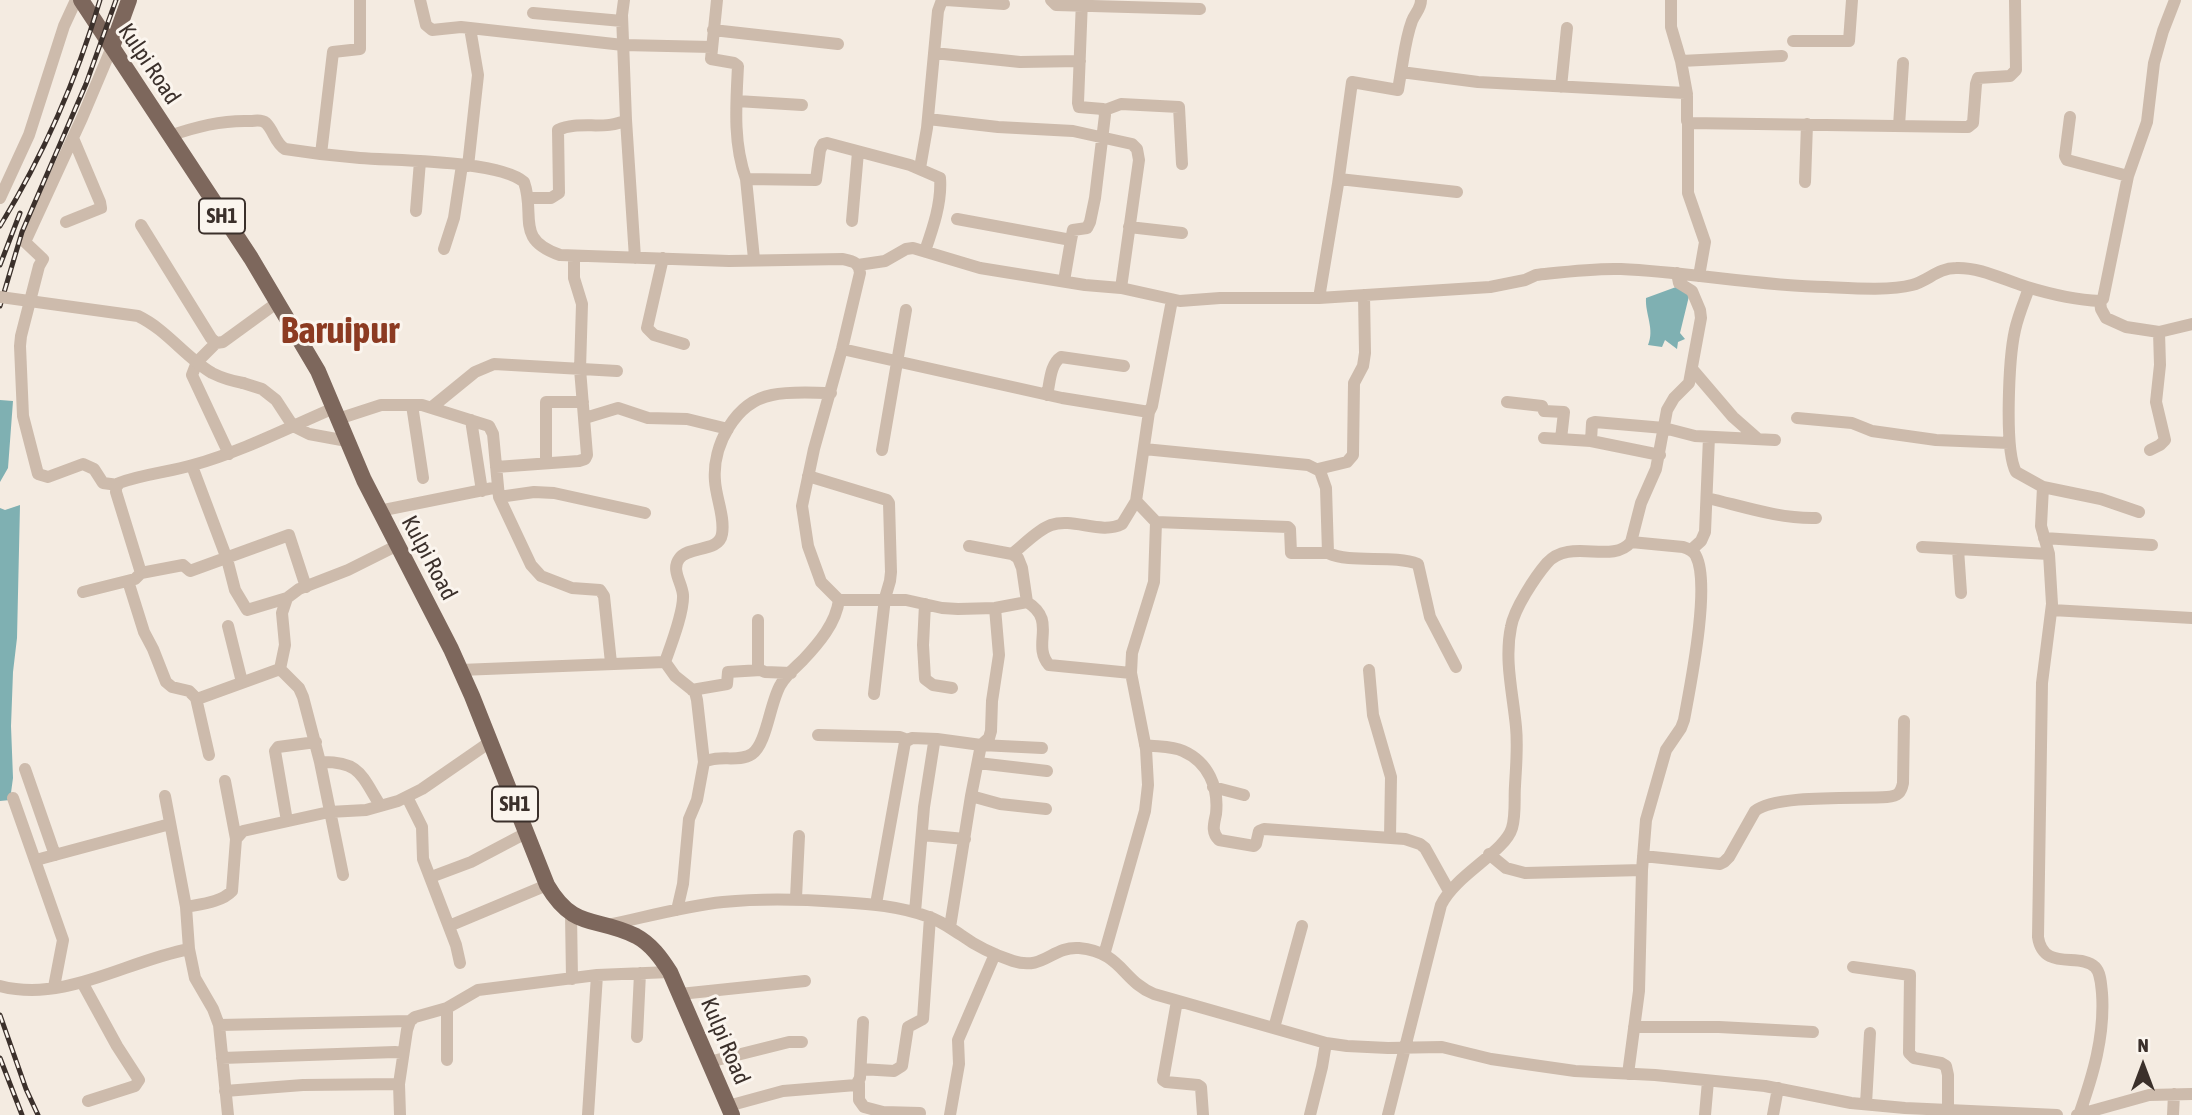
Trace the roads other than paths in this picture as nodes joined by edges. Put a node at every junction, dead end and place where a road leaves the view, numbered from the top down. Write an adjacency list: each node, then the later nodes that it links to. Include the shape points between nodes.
1 (78, 0): 25 (main road, Kulpi Road / SH1); 58 (street, via 64,26 29,135)
2 (129, 0): 25 (main road)
3 (360, 0): 48 (street, via 360,50 333,52)
4 (420, 0): 19 (street, via 428,28)
5 (624, 0): 18 (street)
6 (717, 0): 21 (street)
7 (944, 0): 15 (street); 27 (street, via 938,11)
8 (1051, 0): 14 (street, via 1056,5)
9 (1421, 0): 32 (street)
10 (1671, 0): 30 (street, via 1671,27)
11 (1852, 0): 22 (street, via 1849,41)
12 (2015, 0): 43 (street, via 2016,71 2010,76 1978,78 1971,125)
13 (2175, 0): 53 (street, via 2158,47 2147,122)
14 (1082, 3): 16 (street); 29 (street)
15 (1004, 4)
16 (1200, 9)
17 (534, 13): 18 (street)
18 (622, 21): 24 (street)
19 (470, 28): 24 (street); 51 (street, via 478,75)
20 (1567, 28): 33 (street)
21 (713, 30): 23 (street); 26 (street)
22 (1793, 41)
23 (838, 44)
24 (623, 45): 26 (street); 40 (street)
25 (112, 47): 44 (main road, Kulpi Road / SH1); 46 (street)
26 (712, 47): 35 (street, via 711,59 738,66)
27 (934, 53): 29 (street, via 1020,62); 39 (street)
28 (1782, 56): 30 (street)
29 (1080, 61): 37 (street, via 1079,107)
30 (1681, 61): 34 (street)
31 (1903, 63): 43 (street)
32 (1401, 72): 33 (street); 55 (street, via 1398,90 1352,82)
33 (1562, 87): 34 (street)
34 (1686, 94): 41 (street)
35 (737, 101): 36 (street); 54 (street, via 738,152)
36 (802, 105)
37 (1105, 110): 45 (street); 50 (street, via 1121,104 1179,107)
38 (2070, 117): 53 (street, via 2067,160)
39 (928, 119): 45 (street); 52 (street)
40 (626, 120): 59 (street, via 558,130 559,192 551,198); 71 (street)
41 (1688, 122): 42 (street); 76 (street, via 1688,193 1705,242)
42 (1807, 124): 43 (street); 56 (street)
43 (1899, 126)
44 (169, 136): 48 (street, via 209,123 261,121 285,149); 85 (main road, Kulpi Road / SH1)
45 (1103, 136): 65 (street, via 1137,149); 67 (street, via 1090,222 1087,228 1073,230)
46 (73, 138): 63 (street, via 101,208); 130 (street, via 25,242 43,259 21,336 23,416 38,474 48,477 82,464 94,469 103,483)
47 (858, 152): 52 (street); 54 (street, via 822,144 816,180 812,181); 62 (street)
48 (321, 154): 49 (street)
49 (420, 161): 51 (street); 60 (street)
50 (1182, 164)
51 (465, 166): 59 (street, via 518,177); 68 (street)
52 (920, 168): 69 (street, via 940,178 941,184)
53 (2128, 176): 84 (street)
54 (746, 179): 73 (street)
55 (1339, 179): 57 (street); 82 (street)
56 (1805, 182)
57 (1457, 192)
58 (0, 198)
59 (528, 198): 70 (street, via 529,227 537,243 547,251)
60 (416, 211)
61 (957, 219): 67 (street)
62 (852, 221)
63 (66, 222)
64 (141, 225): 89 (street)
65 (1129, 227): 66 (street); 78 (street)
66 (1182, 233)
67 (1071, 240): 77 (street)
68 (444, 249)
69 (925, 251): 74 (street, via 906,249 886,261); 77 (street, via 980,268)
70 (575, 257): 71 (street); 94 (street, via 574,278 582,304)
71 (635, 258): 72 (street)
72 (663, 258): 73 (street); 90 (street, via 647,328 654,335)
73 (754, 259): 74 (street, via 843,259)
74 (858, 265): 91 (street)
75 (1677, 273): 76 (street); 80 (street, via 1583,270 1536,275 1496,286); 95 (street, via 1679,283 1692,291 1701,314)
76 (1699, 276): 79 (street, via 1825,288 1898,287 1955,268)
77 (1064, 281): 78 (street)
78 (1121, 288): 83 (street)
79 (2029, 288): 84 (street); 118 (street, via 2011,350)
80 (1364, 295): 82 (street); 127 (street, via 1364,361 1354,383 1353,455 1347,463)
81 (0, 297): 108 (street, bridge, via 138,316 210,372 262,389 276,400)
82 (1320, 298): 83 (street)
83 (1172, 300): 103 (street)
84 (2100, 301): 88 (street, via 2103,314 2113,322)
85 (278, 302): 89 (street); 104 (main road, Kulpi Road / SH1)
86 (906, 310): 92 (street)
87 (2192, 324): 88 (street)
88 (2159, 332): 121 (street, via 2156,401 2165,440)
89 (216, 343): 122 (street, via 197,362 192,375)
90 (684, 344)
91 (842, 349): 92 (street); 97 (street)
92 (897, 361): 98 (street); 120 (street)
93 (1124, 366): 98 (street, via 1061,357 1053,366)
94 (580, 369): 96 (street); 99 (street); 102 (street, via 494,364 475,372)
95 (1692, 369): 109 (street, via 1689,383 1668,408); 114 (street)
96 (617, 372)
97 (831, 393): 110 (street, via 769,395 749,405); 128 (street)
98 (1047, 395): 103 (street)
99 (583, 401): 105 (street); 124 (street, via 546,402)
100 (1507, 402): 113 (street, via 1564,412)
101 (412, 405): 102 (street); 104 (street); 129 (street)
102 (432, 407): 107 (street)
103 (1149, 412): 119 (street)
104 (336, 413): 108 (street); 116 (main road, Kulpi Road / SH1)
105 (585, 418): 110 (street, via 618,408 648,418 687,419); 124 (street, via 585,459)
106 (1797, 418): 118 (street, via 1852,423 1936,440)
107 (471, 420): 126 (street, via 489,426); 132 (street)
108 (293, 426): 116 (street); 122 (street)
109 (1664, 428): 111 (street); 117 (street, via 1593,422); 123 (street)
110 (728, 429): 168 (street, via 715,456 722,538 677,562 682,601)
111 (1709, 436): 114 (street); 134 (street)
112 (1544, 438): 113 (street)
113 (1561, 439): 117 (street)
114 (1758, 439): 115 (street)
115 (1775, 440)
116 (347, 441): 136 (main road, Kulpi Road / SH1)
117 (1591, 441): 123 (street)
118 (2009, 443): 131 (street, via 2016,472)
119 (1144, 449): 127 (street); 135 (street)
120 (882, 450)
121 (2150, 450)
122 (229, 454): 125 (street)
123 (1660, 456): 142 (street)
124 (546, 463): 126 (street)
125 (192, 466): 130 (street); 152 (street)
126 (496, 467): 133 (street)
127 (1318, 469): 149 (street, via 1326,488)
128 (808, 476): 159 (street, via 889,503 891,572); 160 (street, via 802,506 808,546 821,582)
129 (423, 478)
130 (117, 485): 153 (street)
131 (2043, 487): 137 (street); 141 (street)
132 (482, 491): 133 (street); 136 (street)
133 (499, 492): 138 (street, via 554,493); 169 (street, via 530,565 541,576 572,589 600,590 604,596)
134 (1707, 498): 139 (street); 148 (street, via 1705,532)
135 (1136, 501): 140 (street); 150 (street, via 1122,524 1060,523)
136 (379, 511): 144 (main road, Kulpi Road / SH1)
137 (2139, 512)
138 (645, 513)
139 (1815, 518)
140 (1156, 522): 149 (street, via 1288,527 1291,553); 176 (street, via 1154,582)
141 (2044, 538): 143 (street); 151 (street)
142 (1631, 542): 148 (street); 215 (street, via 1618,551 1557,554 1513,618 1509,643 1517,742 1513,825)
143 (2152, 545)
144 (396, 546): 155 (street); 172 (main road, Kulpi Road / SH1)
145 (969, 546): 150 (street)
146 (1922, 547): 147 (street)
147 (1958, 549): 151 (street); 157 (street)
148 (1691, 550): 217 (street, via 1701,582 1695,660 1684,720 1666,750 1648,809)
149 (1328, 553): 170 (street, via 1418,564 1430,617)
150 (1012, 554): 161 (street, via 1020,561)
151 (2049, 554): 164 (street)
152 (227, 559): 153 (street, via 190,571 183,565); 155 (street, via 289,535); 158 (street, via 235,590 247,610)
153 (141, 573): 154 (street)
154 (128, 581): 156 (street); 181 (street, via 166,682)
155 (306, 587): 158 (street)
156 (83, 592)
157 (1961, 593)
158 (288, 598): 171 (street, via 282,613 285,645)
159 (884, 598): 160 (street); 162 (street); 180 (street)
160 (839, 600): 175 (street, via 824,635)
161 (1027, 602): 163 (street); 176 (street, via 1041,616 1043,656 1049,666)
162 (925, 604): 163 (street); 178 (street, via 925,679)
163 (995, 608): 188 (street, via 998,669 991,732)
164 (2052, 610): 165 (street); 292 (street, via 2042,683 2038,937 2047,954 2092,965 2100,977 2101,1033)
165 (2192, 618)
166 (758, 620): 173 (street)
167 (228, 626): 177 (street)
168 (665, 662): 169 (street); 179 (street)
169 (611, 663): 172 (street)
170 (1456, 667)
171 (280, 669): 177 (street); 186 (street, via 299,688)
172 (460, 670): 187 (main road, Kulpi Road / SH1)
173 (761, 670): 175 (street); 179 (street, via 728,672 727,684)
174 (1369, 670): 212 (street, via 1373,715 1391,777)
175 (791, 673): 193 (street, via 772,702 754,753)
176 (1130, 673): 189 (street)
177 (242, 682): 181 (street)
178 (952, 688)
179 (692, 690): 193 (street, via 698,700)
180 (874, 694)
181 (196, 698): 191 (street)
182 (1904, 721): 217 (street, via 1903,783 1897,795 1760,807 1720,864)
183 (818, 735): 185 (street)
184 (937, 739): 185 (street); 188 (street); 210 (street)
185 (908, 740): 225 (street)
186 (316, 742): 192 (street); 207 (street, via 275,751)
187 (490, 742): 202 (street); 209 (main road, Kulpi Road / SH1)
188 (982, 745): 190 (street); 194 (street)
189 (1145, 745): 198 (street, via 1181,750 1204,764); 237 (street, via 1149,773 1144,811)
190 (1042, 748)
191 (209, 755)
192 (320, 762): 204 (street, via 354,767); 206 (street)
193 (704, 762): 227 (street, via 689,819)
194 (978, 763): 196 (street); 201 (street)
195 (25, 769): 216 (street)
196 (1047, 771)
197 (225, 781): 213 (street)
198 (1213, 787): 199 (street); 212 (street, via 1217,802 1214,833 1219,840 1252,846 1264,829)
199 (1244, 795)
200 (165, 796): 208 (street)
201 (971, 796): 205 (street); 214 (street)
202 (407, 797): 204 (street); 221 (street, via 422,827 423,859)
203 (13, 798): 218 (street)
204 (380, 805): 206 (street)
205 (1045, 809)
206 (329, 811): 207 (street); 220 (street)
207 (287, 821): 213 (street, via 248,829)
208 (170, 824): 216 (street); 226 (street)
209 (526, 832): 221 (street, via 471,862); 222 (main road, Kulpi Road / SH1)
210 (922, 835): 214 (street); 228 (street)
211 (799, 836): 224 (street)
212 (1390, 837): 223 (street, via 1425,848)
213 (236, 839): 226 (street, via 232,891 221,899)
214 (965, 839): 234 (street)
215 (1489, 854): 219 (street, via 1506,868 1525,873); 223 (street)
216 (55, 855): 218 (street)
217 (1643, 856): 219 (street)
218 (36, 860): 247 (street, via 63,940)
219 (1642, 870): 255 (street)
220 (343, 875)
221 (430, 877): 231 (street)
222 (547, 885): 229 (main road, Kulpi Road / SH1); 231 (street)
223 (1449, 891): 261 (street, via 1441,905)
224 (796, 898): 225 (street); 227 (street)
225 (876, 904): 228 (street)
226 (186, 908): 235 (street)
227 (677, 910): 232 (street)
228 (915, 912): 230 (street)
229 (571, 914): 232 (main road, Kulpi Road); 243 (street)
230 (930, 917): 234 (street); 266 (street, via 923,1019 908,1027 902,1066)
231 (449, 926): 238 (street)
232 (605, 926): 240 (main road, Kulpi Road, via 644,941)
233 (1302, 926): 254 (street)
234 (950, 927): 236 (street)
235 (189, 949): 245 (street); 253 (street, via 195,978)
236 (995, 954): 237 (street, via 1029,964 1069,948); 285 (street, via 958,1040 959,1064)
237 (1104, 955): 249 (street, via 1146,991)
238 (460, 963)
239 (1853, 967): 278 (street, via 1910,975 1909,1053 1946,1066)
240 (670, 972): 241 (street); 248 (main road, Kulpi Road)
241 (640, 973): 242 (street); 258 (street)
242 (597, 975): 243 (street); 284 (street)
243 (572, 979): 250 (street, via 478,990)
244 (805, 981): 248 (street)
245 (83, 984): 247 (street); 275 (street, via 139,1080 135,1086)
246 (0, 986): 247 (street, via 18,991)
247 (54, 987)
248 (680, 994): 265 (main road, Kulpi Road)
249 (1177, 1001): 254 (street); 286 (street, via 1163,1080 1201,1087)
250 (447, 1008): 251 (street); 264 (street)
251 (410, 1021): 253 (street); 262 (street)
252 (863, 1021): 266 (street)
253 (219, 1026): 263 (street)
254 (1274, 1027): 260 (street)
255 (1634, 1027): 256 (street); 267 (street)
256 (1813, 1032)
257 (1870, 1034): 276 (street)
258 (637, 1037)
259 (802, 1042): 265 (street)
260 (1326, 1043): 261 (street); 287 (street)
261 (1404, 1048): 267 (street, via 1442,1047 1522,1064); 288 (street)
262 (403, 1053): 263 (street); 270 (street)
263 (222, 1058): 272 (street)
264 (447, 1060)
265 (709, 1062): 277 (main road, Kulpi Road)
266 (861, 1069): 269 (street)
267 (1628, 1074): 268 (street)
268 (1708, 1081): 271 (street); 289 (street)
269 (859, 1083): 277 (street, via 774,1093); 280 (street, via 864,1107)
270 (400, 1084): 272 (street); 283 (street)
271 (1778, 1088): 276 (street); 290 (street)
272 (225, 1090): 282 (street)
273 (2174, 1094): 274 (street); 292 (street, via 2138,1097); 293 (street)
274 (2192, 1094)
275 (89, 1101)
276 (1866, 1104): 279 (street)
277 (730, 1110)
278 (1948, 1110): 279 (street); 281 (street)
279 (1905, 1111)
280 (920, 1112)
281 (1970, 1113): 291 (street)
282 (228, 1115)
283 (400, 1115)
284 (588, 1115)
285 (950, 1115)
286 (1203, 1115)
287 (1310, 1115)
288 (1388, 1115)
289 (1704, 1115)
290 (1773, 1115)
291 (2057, 1115)
292 (2078, 1115)
293 (2174, 1115)

